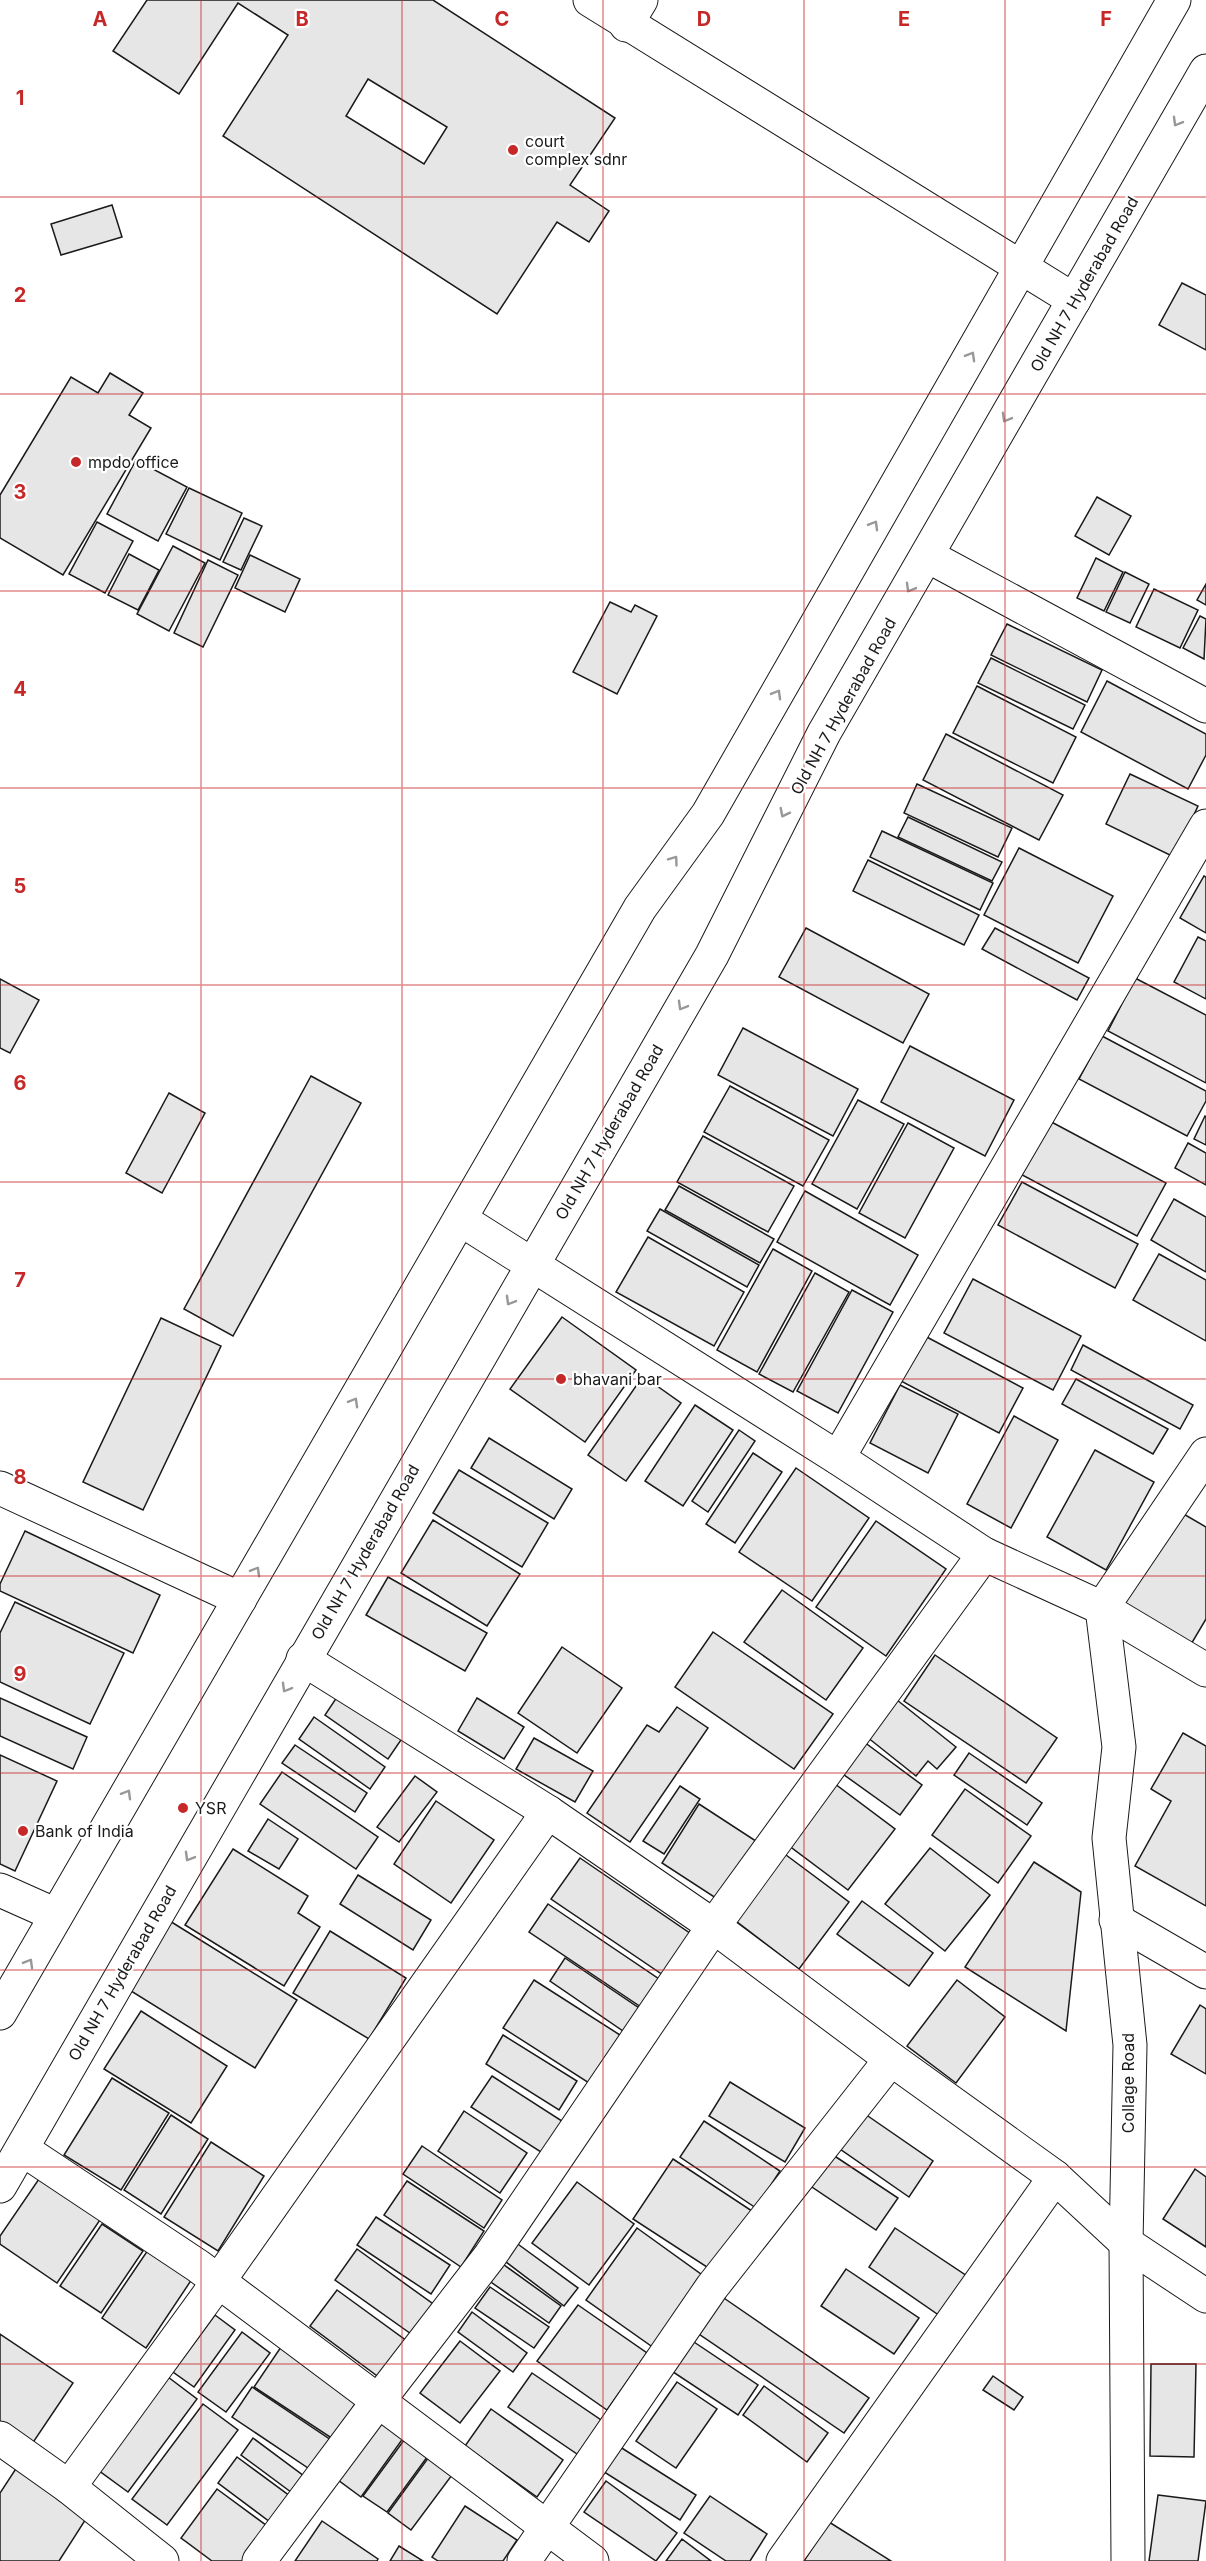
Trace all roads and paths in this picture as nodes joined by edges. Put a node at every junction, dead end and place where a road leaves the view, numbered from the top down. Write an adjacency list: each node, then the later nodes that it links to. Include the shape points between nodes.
1 (590, 0): 3 (street)
2 (1174, 0): 5 (street)
3 (634, 12): 5 (street)
4 (1206, 71): 6 (street, Old NH 7 Hyderabad Road, one-way to 6)
5 (1021, 268): 6 (street); 10 (street, one-way to 5, via 640,908 708,814)
6 (1074, 300): 7 (street, Old NH 7 Hyderabad Road, one-way to 7)
7 (928, 556): 8 (street); 11 (street, Old NH 7 Hyderabad Road, one-way to 11, via 824,733 711,955)
8 (1206, 706)
9 (1206, 826): 13 (street)
10 (460, 1219): 11 (street); 16 (street, one-way to 10)
11 (531, 1265): 13 (street); 18 (street, Old NH 7 Hyderabad Road, one-way to 18)
12 (1206, 1454): 17 (street)
13 (838, 1458): 15 (street)
14 (0, 1488): 16 (street)
15 (984, 1554): 17 (street); 24 (street)
16 (240, 1599): 22 (street, one-way to 16)
17 (1102, 1608): 19 (street); 23 (street, Collage Road, via 1119,1747 1109,1838)
18 (303, 1659): 20 (street); 28 (street, Old NH 7 Hyderabad Road, one-way to 28)
19 (1206, 1670)
20 (548, 1812): 24 (street); 32 (street)
21 (0, 1890): 22 (street)
22 (56, 1916): 26 (street, one-way to 22)
23 (1116, 1920): 25 (street); 31 (street, Collage Road, via 1130,2045)
24 (713, 1927): 27 (street); 34 (street, via 490,2256)
25 (1206, 1972)
26 (0, 2013)
27 (891, 2059): 29 (street); 37 (street, via 711,2287)
28 (22, 2149): 30 (street, Old NH 7 Hyderabad Road); 32 (street)
29 (1055, 2177): 31 (street); 42 (street)
30 (0, 2186)
31 (1126, 2243): 33 (street); 43 (street, Collage Road)
32 (218, 2282): 34 (street); 36 (street)
33 (1206, 2296)
34 (379, 2400): 37 (street); 39 (street)
35 (0, 2438): 36 (street)
36 (69, 2487): 38 (street)
37 (547, 2527): 40 (street); 41 (street)
38 (162, 2561)
39 (259, 2561)
40 (524, 2561)
41 (592, 2561)
42 (783, 2561)
43 (1128, 2561)

